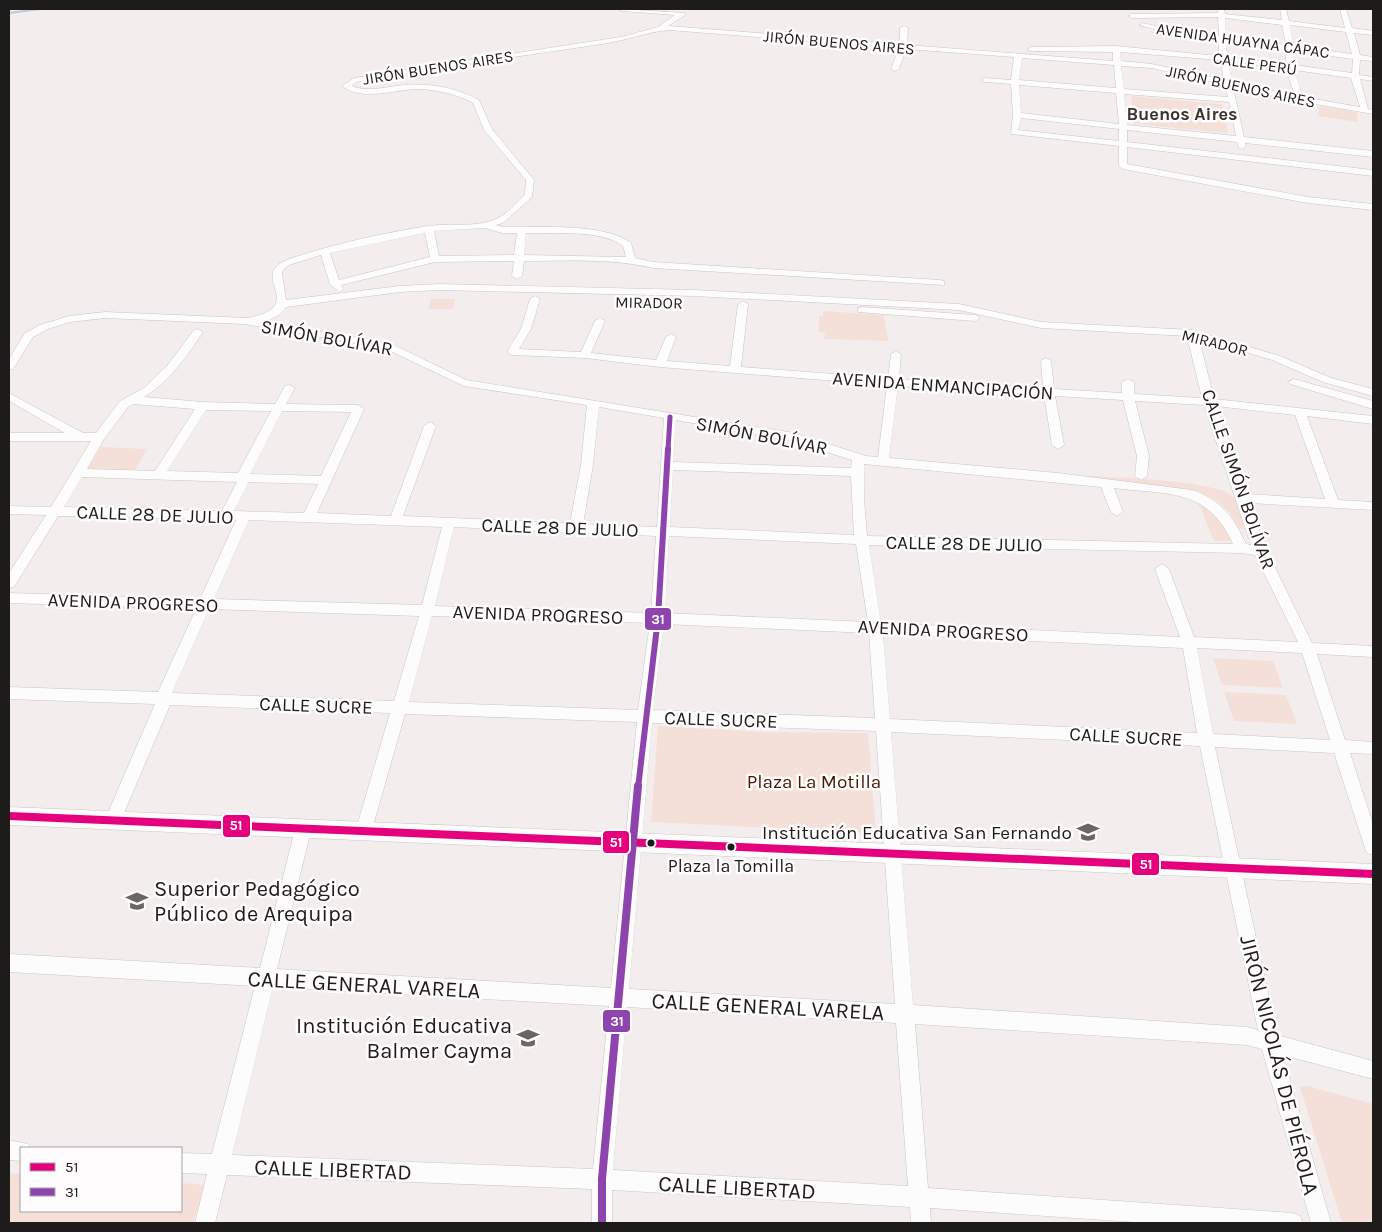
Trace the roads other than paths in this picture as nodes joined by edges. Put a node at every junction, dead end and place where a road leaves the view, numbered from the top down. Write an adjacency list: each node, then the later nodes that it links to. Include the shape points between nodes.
1 (622, 9): 9 (street, via 683,14)
2 (1238, 9): 5 (street)
3 (1283, 9): 7 (street)
4 (1343, 9): 11 (street)
5 (1221, 11): 6 (street); 7 (street); 13 (street)
6 (1132, 16)
7 (1285, 22): 11 (street); 15 (street)
8 (1143, 25): 13 (street, AVENIDA HUAYNA CÁPAC)
9 (660, 28): 14 (street, JIRÓN BUENOS AIRES); 41 (street, JIRÓN BUENOS AIRES, via 622,39 348,82 348,88 363,90 422,87 476,102 488,130 531,183 529,194 518,207 500,221)
10 (904, 28): 14 (street)
11 (1347, 30): 12 (street); 19 (street)
12 (1373, 33)
13 (1224, 38): 15 (street, AVENIDA HUAYNA CÁPAC); 18 (street)
14 (903, 47): 17 (street, JIRÓN BUENOS AIRES); 23 (street)
15 (1290, 47): 19 (street, AVENIDA HUAYNA CÁPAC); 22 (street)
16 (1116, 48): 17 (street, CALLE PERÚ, via 1032,49); 18 (street, CALLE PERÚ); 21 (street)
17 (1018, 56): 21 (street, JIRÓN BUENOS AIRES); 27 (street)
18 (1223, 57): 22 (street, CALLE PERÚ); 28 (street)
19 (1357, 57): 20 (street, AVENIDA HUAYNA CÁPAC); 24 (street)
20 (1373, 59)
21 (1119, 64): 28 (street, JIRÓN BUENOS AIRES, via 1152,66); 29 (street)
22 (1290, 68): 24 (street, CALLE PERÚ); 30 (street)
23 (895, 69)
24 (1355, 77): 26 (street, CALLE PERÚ); 32 (street)
25 (986, 80): 27 (street)
26 (1373, 80)
27 (1015, 83): 29 (street); 33 (street)
28 (1230, 84): 30 (street, JIRÓN BUENOS AIRES); 31 (street)
29 (1121, 91): 31 (street); 34 (street)
30 (1300, 99): 32 (street, JIRÓN BUENOS AIRES)
31 (1232, 100): 35 (street)
32 (1369, 111)
33 (1017, 115): 34 (street); 36 (street, via 1014,132)
34 (1123, 127): 35 (street); 36 (street)
35 (1240, 139): 37 (street); 38 (street)
36 (1124, 145): 38 (street); 40 (street, via 1123,166 1308,200)
37 (1373, 154)
38 (1246, 158): 39 (street)
39 (1373, 172)
40 (1373, 207)
41 (486, 225): 42 (street, JIRÓN BUENOS AIRES); 43 (street)
42 (429, 229): 44 (street, JIRÓN BUENOS AIRES); 46 (street)
43 (522, 231): 45 (street); 47 (street, via 588,232 615,238 628,245)
44 (326, 251): 50 (street); 54 (street, JIRÓN BUENOS AIRES, via 296,259 278,269)
45 (519, 258): 46 (street); 47 (street); 48 (street)
46 (435, 259): 50 (street)
47 (631, 260): 49 (street, via 653,265)
48 (517, 276)
49 (940, 283)
50 (335, 284): 52 (street)
51 (535, 299): 52 (street, MIRADOR, via 419,294); 53 (street, MIRADOR); 62 (street, AVENIDA ENMANCIPACIÓN, via 526,329 512,352)
52 (341, 300): 54 (street, MIRADOR); 57 (street, MIRADOR, via 400,289 438,288 694,293 951,306)
53 (743, 304): 57 (street, MIRADOR); 66 (street)
54 (280, 308): 56 (street, via 259,320)
55 (600, 320): 62 (street)
56 (237, 321): 65 (street, via 105,315 76,318 33,332); 77 (street, SIMÓN BOLÍVAR, via 386,345 405,352 445,377 464,383)
57 (1021, 322): 59 (street, MIRADOR)
58 (198, 332): 75 (street, via 171,368)
59 (1192, 333): 72 (street, MIRADOR, via 1276,358 1328,380); 76 (street, CALLE SIMÓN BOLÍVAR)
60 (671, 337): 64 (street)
61 (896, 354): 67 (street)
62 (586, 355): 64 (street, AVENIDA ENMANCIPACIÓN)
63 (1046, 361): 71 (street)
64 (660, 364): 66 (street, AVENIDA ENMANCIPACIÓN)
65 (9, 367)
66 (735, 369): 67 (street, AVENIDA ENMANCIPACIÓN)
67 (892, 382): 71 (street, AVENIDA ENMANCIPACIÓN); 89 (street)
68 (1128, 382): 74 (street)
69 (1294, 382): 78 (street)
70 (289, 388): 80 (street)
71 (1048, 392): 74 (street, AVENIDA ENMANCIPACIÓN); 88 (street)
72 (1373, 392)
73 (9, 396): 85 (street)
74 (1128, 396): 76 (street, AVENIDA ENMANCIPACIÓN); 94 (street, via 1143,456)
75 (132, 400): 79 (street); 87 (street, via 124,404)
76 (1209, 402): 81 (street, AVENIDA ENMANCIPACIÓN); 98 (street, CALLE SIMÓN BOLÍVAR)
77 (596, 403): 82 (street, SIMÓN BOLÍVAR); 109 (street, via 592,406 587,465)
78 (1373, 405)
79 (202, 406): 80 (street); 93 (street)
80 (280, 408): 95 (street); 96 (street, via 358,409)
81 (1300, 413): 83 (street, AVENIDA ENMANCIPACIÓN); 99 (street)
82 (670, 417): 90 (street, SIMÓN BOLÍVAR, via 794,437); 91 (street)
83 (1373, 420)
84 (430, 426): 107 (street)
85 (79, 436): 86 (street); 87 (street)
86 (9, 437)
87 (99, 437): 92 (street)
88 (1058, 446)
89 (883, 462): 90 (street, SIMÓN BOLÍVAR); 97 (street, SIMÓN BOLÍVAR)
90 (857, 465): 91 (street); 111 (street)
91 (669, 466): 110 (street)
92 (79, 473): 93 (street); 102 (street)
93 (159, 474): 95 (street)
94 (1141, 476)
95 (242, 477): 96 (street); 104 (street, via 244,481)
96 (326, 480): 106 (street)
97 (1106, 484): 103 (street); 112 (street, SIMÓN BOLÍVAR, via 1200,496 1225,517)
98 (1242, 498): 99 (street); 113 (street, CALLE SIMÓN BOLÍVAR)
99 (1333, 503): 100 (street)
100 (1373, 506)
101 (9, 510): 102 (street, CALLE 28 DE JULIO)
102 (55, 511): 104 (street, CALLE 28 DE JULIO); 115 (street)
103 (1117, 512)
104 (225, 517): 105 (street, CALLE 28 DE JULIO)
105 (244, 517): 106 (street, CALLE 28 DE JULIO); 117 (street)
106 (308, 518): 107 (street, CALLE 28 DE JULIO)
107 (395, 521): 108 (street, CALLE 28 DE JULIO)
108 (449, 523): 109 (street, CALLE 28 DE JULIO); 118 (street)
109 (576, 527): 110 (street, CALLE 28 DE JULIO)
110 (664, 530): 111 (street, CALLE 28 DE JULIO); 119 (street)
111 (862, 540): 112 (street, CALLE 28 DE JULIO); 120 (street)
112 (1241, 548): 113 (street, CALLE 28 DE JULIO)
113 (1260, 551): 122 (street, CALLE SIMÓN BOLÍVAR)
114 (1162, 569): 121 (street, JIRÓN NICOLÁS DE PIÉROLA)
115 (9, 583)
116 (9, 598): 117 (street, AVENIDA PROGRESO)
117 (206, 604): 118 (street, AVENIDA PROGRESO); 125 (street)
118 (429, 610): 119 (street, AVENIDA PROGRESO); 126 (street)
119 (658, 618): 120 (street, AVENIDA PROGRESO); 127 (street)
120 (876, 626): 121 (street, AVENIDA PROGRESO); 128 (street)
121 (1189, 642): 122 (street, AVENIDA PROGRESO); 129 (street, JIRÓN NICOLÁS DE PIÉROLA)
122 (1307, 646): 123 (street, AVENIDA PROGRESO); 130 (street, CALLE SIMÓN BOLÍVAR)
123 (1373, 650)
124 (9, 693): 125 (street, CALLE SUCRE)
125 (162, 699): 126 (street, CALLE SUCRE); 133 (street, via 163,707)
126 (398, 708): 127 (street, CALLE SUCRE); 135 (street)
127 (645, 716): 128 (street, CALLE SUCRE); 136 (street)
128 (882, 725): 129 (street, CALLE SUCRE); 138 (street)
129 (1206, 740): 130 (street, CALLE SUCRE); 139 (street, JIRÓN NICOLÁS DE PIÉROLA)
130 (1338, 745): 131 (street, CALLE SUCRE); 137 (street, CALLE SIMÓN BOLÍVAR)
131 (1373, 748)
132 (9, 816): 133 (main road)
133 (112, 822): 134 (main road)
134 (303, 830): 135 (main road); 142 (street)
135 (364, 833): 136 (main road)
136 (633, 843): 138 (main road); 143 (street)
137 (1373, 848)
138 (893, 855): 139 (main road); 144 (street)
139 (1235, 867): 140 (main road); 145 (street, JIRÓN NICOLÁS DE PIÉROLA)
140 (1373, 874)
141 (9, 963): 142 (street, CALLE GENERAL VARELA)
142 (266, 978): 143 (street, CALLE GENERAL VARELA); 148 (street)
143 (619, 998): 144 (street, CALLE GENERAL VARELA); 149 (street)
144 (906, 1014): 145 (street, CALLE GENERAL VARELA); 150 (street)
145 (1269, 1040): 146 (street, CALLE GENERAL VARELA); 155 (street, JIRÓN NICOLÁS DE PIÉROLA)
146 (1373, 1070)
147 (182, 1163): 148 (street, CALLE LIBERTAD)
148 (219, 1164): 149 (street, CALLE LIBERTAD); 151 (street)
149 (602, 1179): 150 (street, CALLE LIBERTAD); 152 (street)
150 (918, 1197): 153 (street); 154 (street, CALLE LIBERTAD)
151 (204, 1223)
152 (602, 1223)
153 (921, 1223)
154 (1292, 1223)
155 (1321, 1223)

